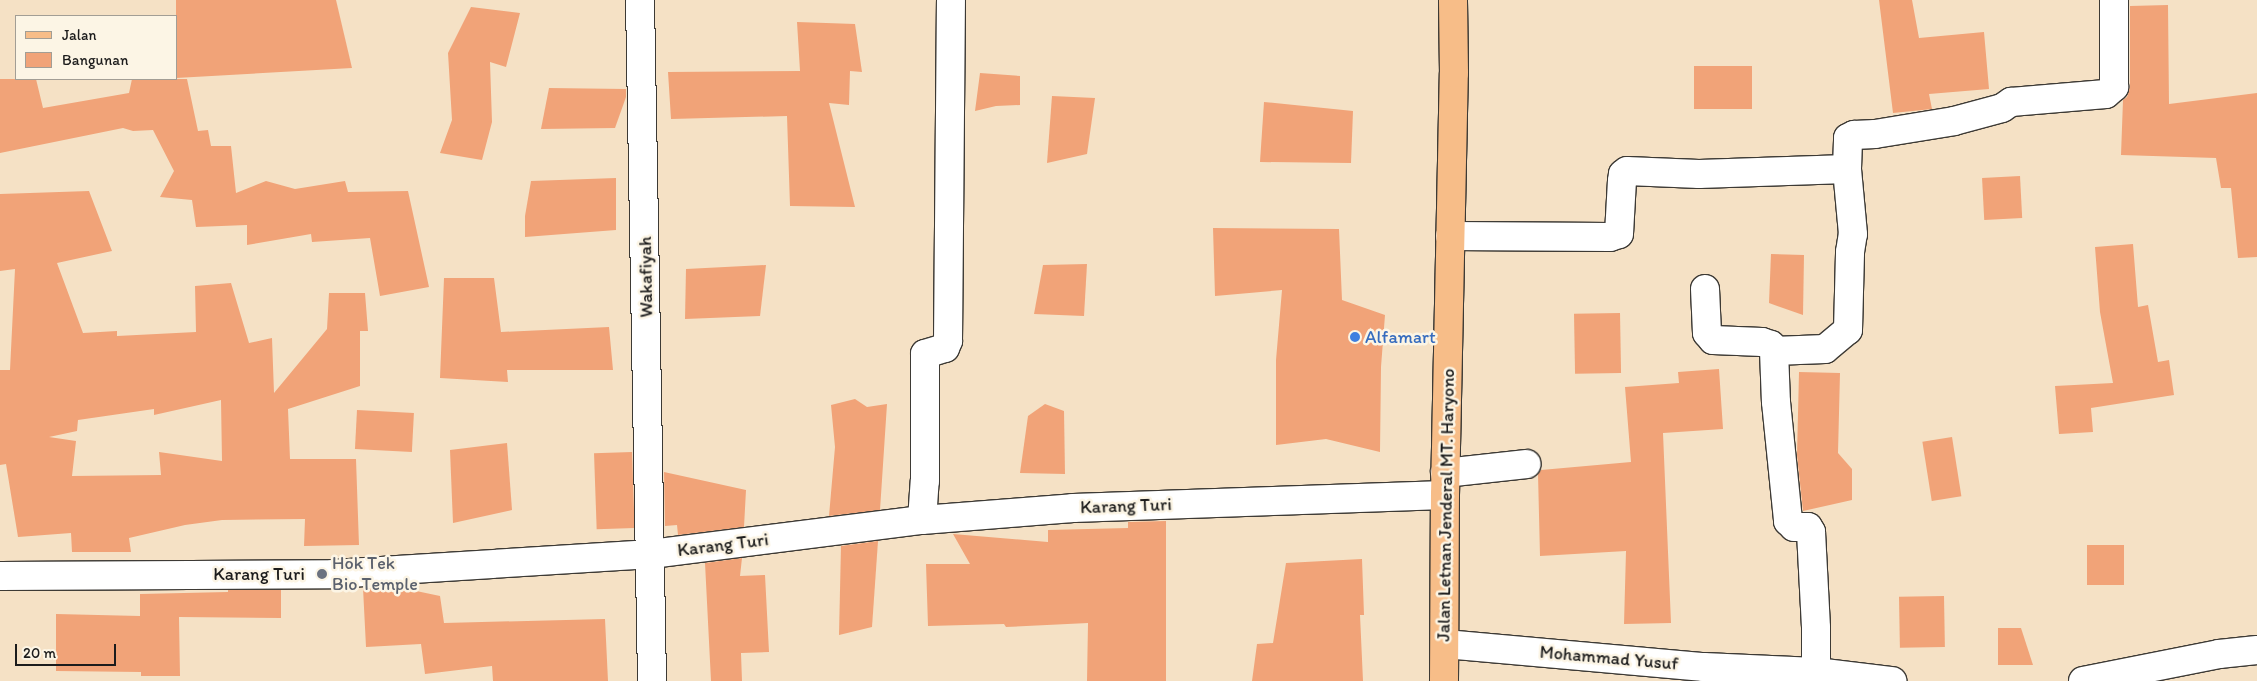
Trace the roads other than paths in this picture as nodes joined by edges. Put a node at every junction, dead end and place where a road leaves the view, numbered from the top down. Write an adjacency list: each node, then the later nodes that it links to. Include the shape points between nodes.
1 (640, 0): 12 (street, Wakafiyah)
2 (951, 0): 11 (street, via 948,341 945,348 925,354)
3 (1453, 0): 6 (main road, Jalan Letnan Jenderal MT. Haryono)
4 (2114, 0): 5 (street, via 2114,87 2106,94 2011,102 2002,108 1954,121 1854,135 1846,141)
5 (1847, 169): 6 (street, via 1699,174 1627,171 1622,181 1619,234 1610,237); 8 (street, via 1853,234 1848,330 1825,348)
6 (1450, 236): 10 (main road, Jalan Letnan Jenderal MT. Haryono)
7 (1705, 290): 8 (street, via 1707,333 1713,340 1762,342 1771,345)
8 (1774, 351): 16 (street, via 1788,521 1794,527 1808,527 1811,532)
9 (1527, 464): 10 (street, Karang Turi)
10 (1445, 484): 11 (street, Karang Turi); 14 (main road, Jalan Letnan Jenderal MT. Haryono)
11 (922, 520): 12 (street, Karang Turi)
12 (651, 554): 13 (street, Karang Turi, via 333,574); 17 (street, Wakafiyah)
13 (0, 576)
14 (1445, 644): 16 (street, Mohammad Yusuf, via 1704,667); 18 (main road, Jalan Letnan Jenderal MT. Haryono)
15 (2257, 650): 20 (street, via 2219,654)
16 (1816, 672): 19 (street, Mohammad Yusuf)
17 (652, 681)
18 (1444, 681)
19 (1892, 681)
20 (2083, 681)

